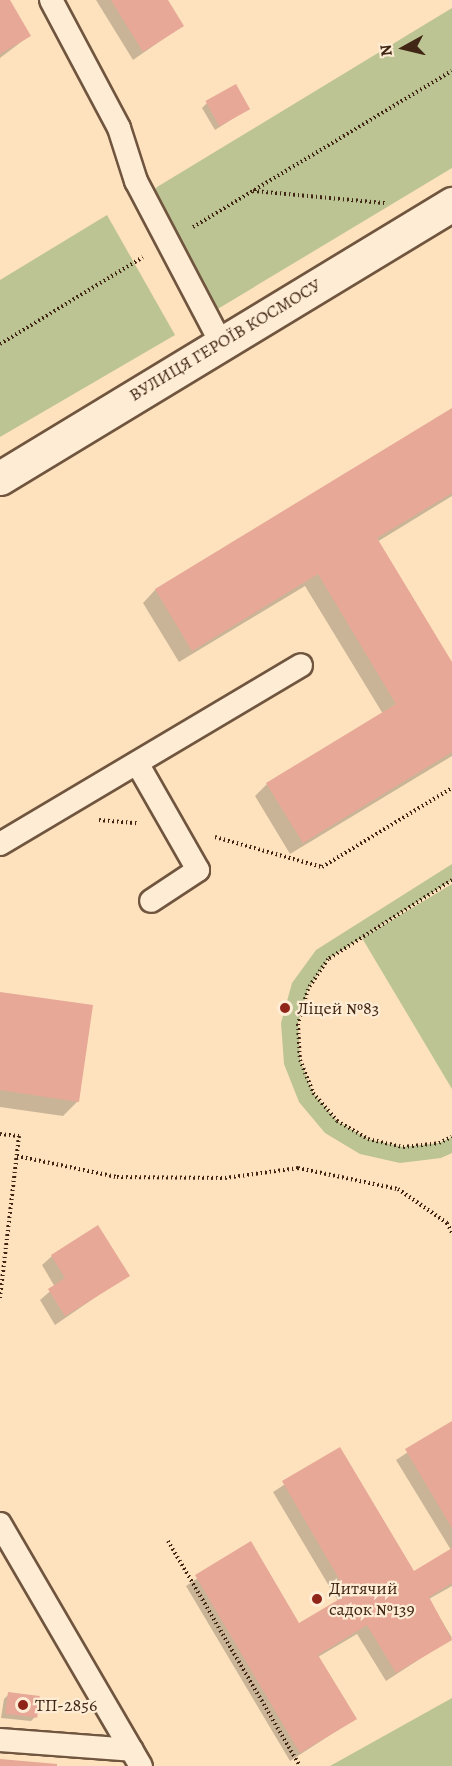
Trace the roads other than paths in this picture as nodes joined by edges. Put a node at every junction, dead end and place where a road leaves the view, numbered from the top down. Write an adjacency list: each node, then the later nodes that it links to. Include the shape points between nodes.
1 (51, 0): 3 (lane, via 119,128 136,181)
2 (452, 204): 3 (main road, ВУЛИЦЯ ГЕРОЇВ КОСМОСУ)
3 (220, 341): 4 (main road, ВУЛИЦЯ ГЕРОЇВ КОСМОСУ)
4 (0, 478)
5 (301, 665): 6 (lane)
6 (137, 763): 7 (lane); 8 (lane, via 198,870)
7 (0, 844)
8 (151, 901)
9 (0, 1524): 11 (lane)
10 (0, 1740): 11 (lane)
11 (137, 1758)

